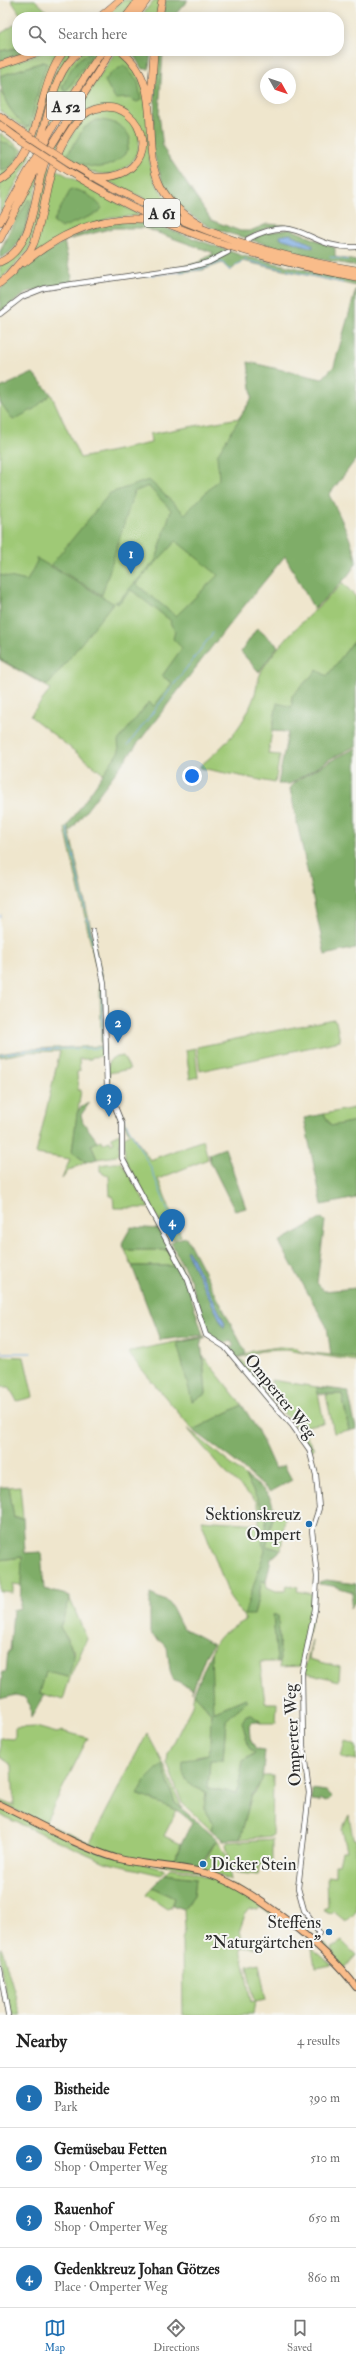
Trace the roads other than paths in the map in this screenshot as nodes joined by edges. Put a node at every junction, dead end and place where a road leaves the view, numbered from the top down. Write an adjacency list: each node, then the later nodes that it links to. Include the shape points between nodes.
1 (120, 0): 5 (highway)
2 (139, 0): 6 (highway)
3 (147, 0): 7 (highway)
4 (162, 0): 8 (highway)
5 (106, 12)
6 (130, 12)
7 (139, 12)
8 (161, 12)
9 (27, 56): 16 (highway)
10 (61, 56): 24 (highway, via 49,74 37,122 27,147 14,169)
11 (75, 56): 22 (highway, via 68,62 60,78)
12 (99, 56): 22 (highway, A 52)
13 (108, 56): 21 (highway, A 52)
14 (126, 56): 19 (highway, via 145,87)
15 (154, 56): 19 (highway)
16 (0, 65)
17 (0, 116): 23 (highway, A 61, bridge)
18 (0, 125): 20 (highway, A 61)
19 (150, 125): 29 (highway, via 152,163 164,194 189,218)
20 (4, 130): 26 (highway, A 61, bridge, via 105,193)
21 (53, 143): 28 (highway, A 52, via 33,175); 32 (highway, via 40,176 26,234 18,248)
22 (32, 163): 25 (highway, A 52)
23 (93, 177): 29 (highway, A 61, via 150,208); 34 (highway, via 109,178 120,175 130,169 140,156 141,133 134,120 121,110 93,109 75,124 55,159 34,242 30,251)
24 (0, 181)
25 (0, 222)
26 (166, 223): 34 (highway, via 138,217 105,220 48,246); 35 (highway, A 61, via 277,260)
27 (248, 239): 30 (street, via 264,230 285,227 334,246)
28 (0, 240)
29 (235, 241): 33 (highway, A 61, via 276,253)
30 (356, 247)
31 (228, 252): 37 (street, via 209,262 191,267 41,289 22,297)
32 (2, 261)
33 (356, 270)
34 (9, 275): 36 (highway)
35 (356, 277)
36 (0, 283)
37 (0, 314)
38 (93, 931): 40 (street, Omperter Weg, via 104,984 108,1096 122,1124 122,1158 188,1280 206,1335 225,1347 296,1430 308,1448 316,1475 319,1508 312,1530 317,1577 312,1624 302,1672 303,1746 309,1793 298,1888 304,1910 318,1933)
39 (0, 1805): 40 (main road, via 115,1858 204,1873 233,1883)
40 (312, 1942): 42 (main road, via 338,1964)
41 (0, 1969): 43 (street)
42 (356, 1987)
43 (8, 2015)

